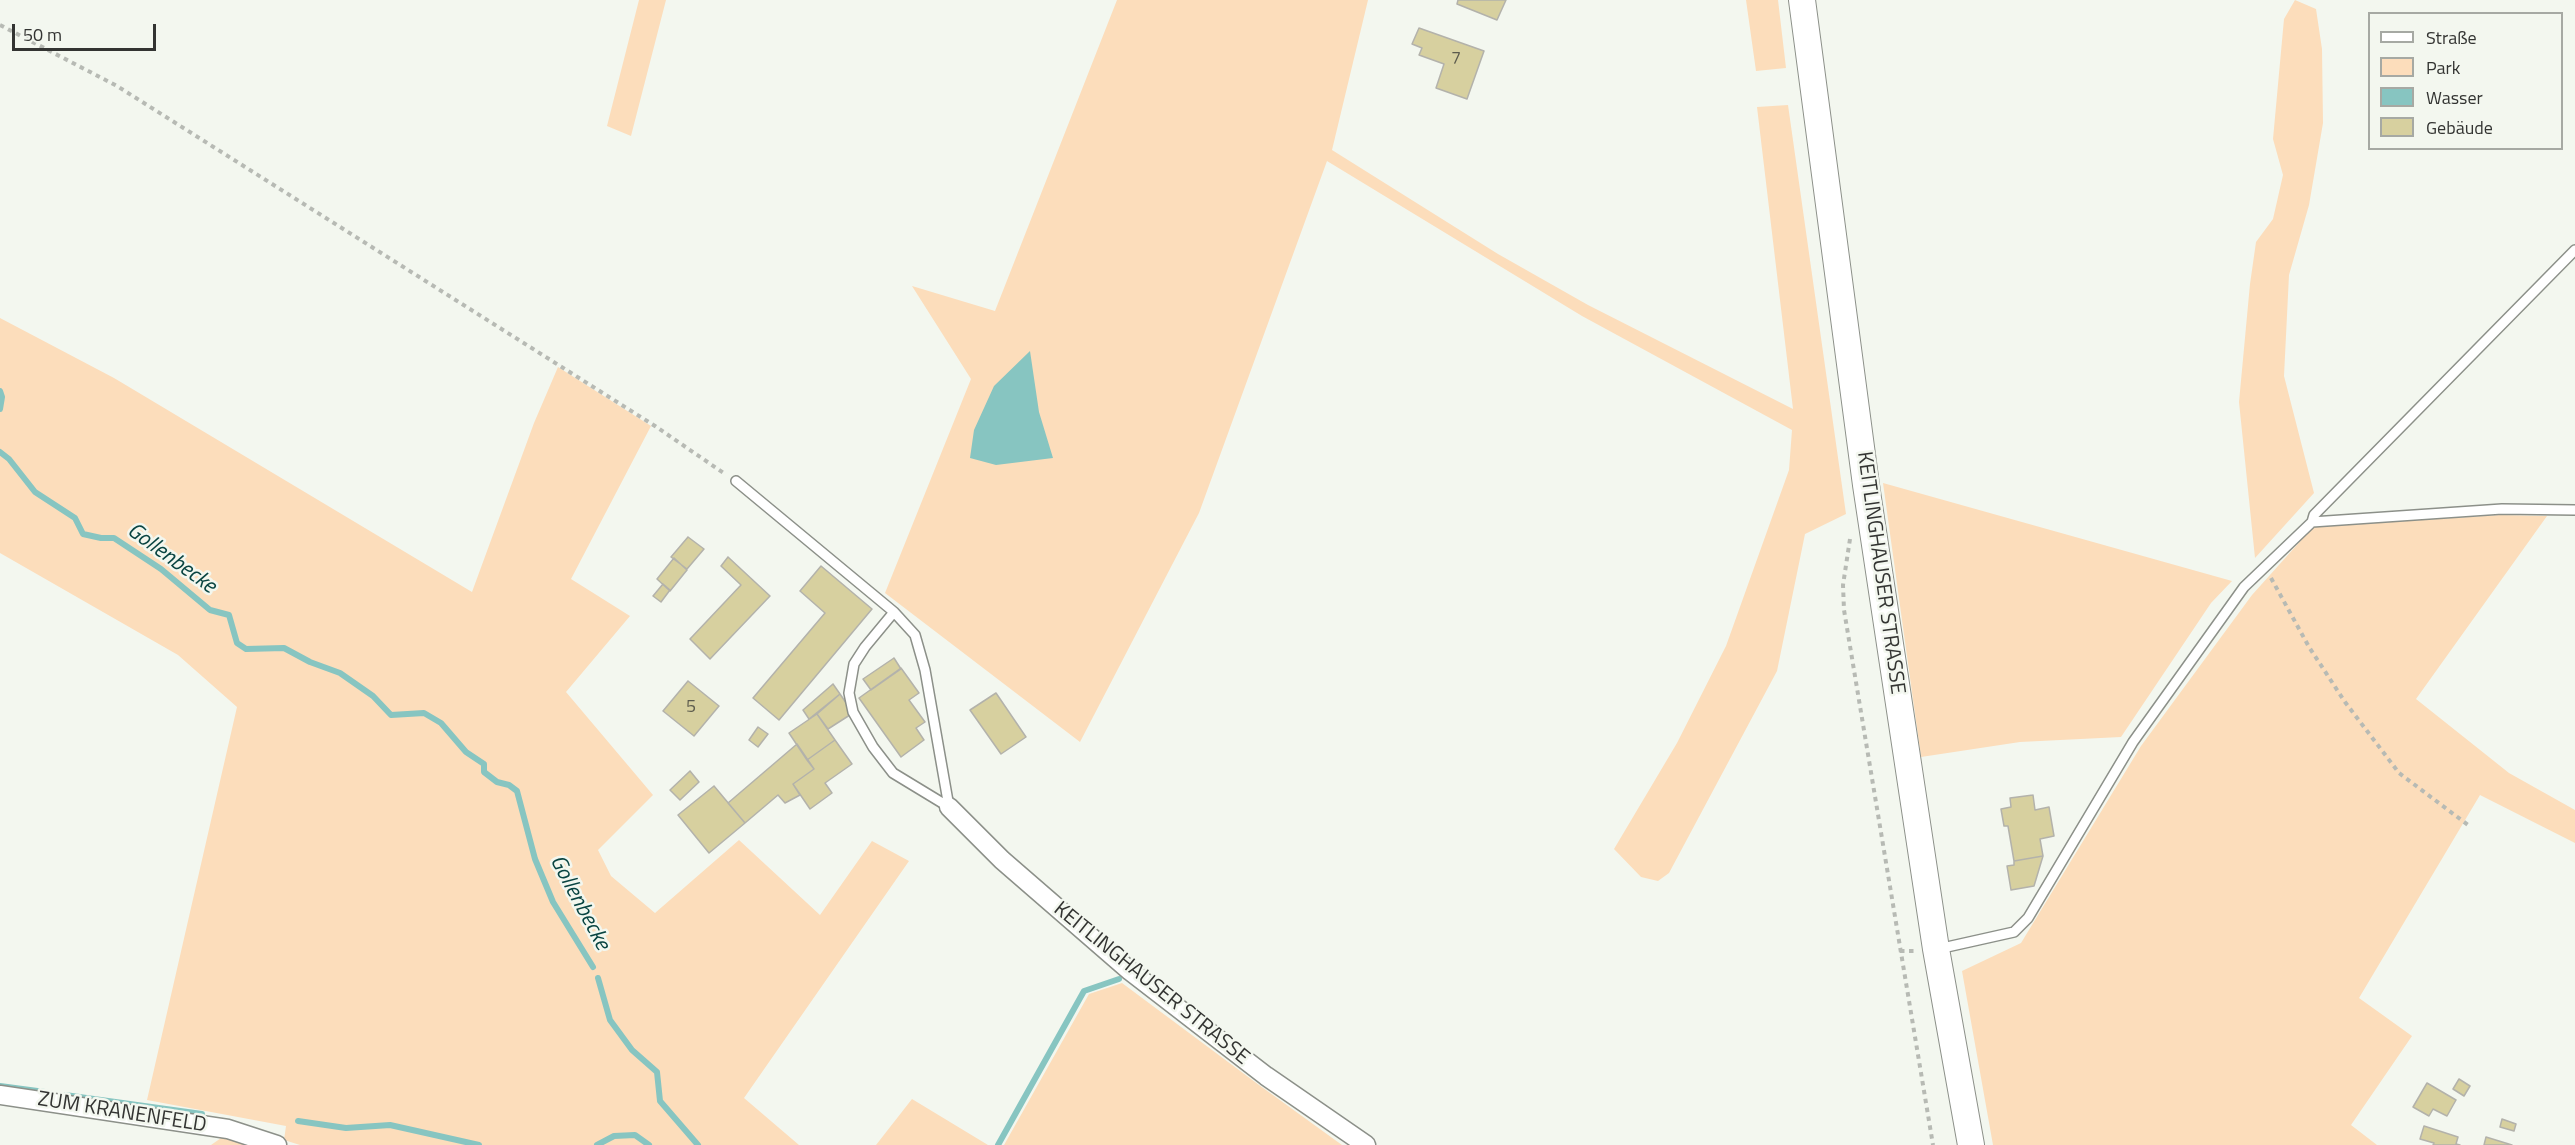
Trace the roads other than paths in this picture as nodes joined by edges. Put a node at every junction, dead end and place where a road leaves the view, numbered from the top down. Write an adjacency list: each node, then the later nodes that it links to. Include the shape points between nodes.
1 (1802, 0): 8 (main road, KEITLINGHAUSER STRASSE, via 1866,485)
2 (2575, 250): 5 (lane, via 2314,515)
3 (736, 481): 6 (lane)
4 (2575, 510): 5 (lane, via 2502,509)
5 (2312, 522): 8 (lane, via 2244,587 2133,742 2028,918 2014,932)
6 (894, 612): 7 (lane, via 915,634); 7 (lane, via 854,664 849,693 853,712 893,773)
7 (949, 807): 11 (street, KEITLINGHAUSER STRASSE, via 1002,860 1130,972 1266,1076)
8 (1936, 950): 12 (main road, KEITLINGHAUSER STRASSE)
9 (0, 1095): 10 (street, ZUM KRANENFELD, via 228,1130)
10 (277, 1145)
11 (1366, 1145)
12 (1971, 1145)

